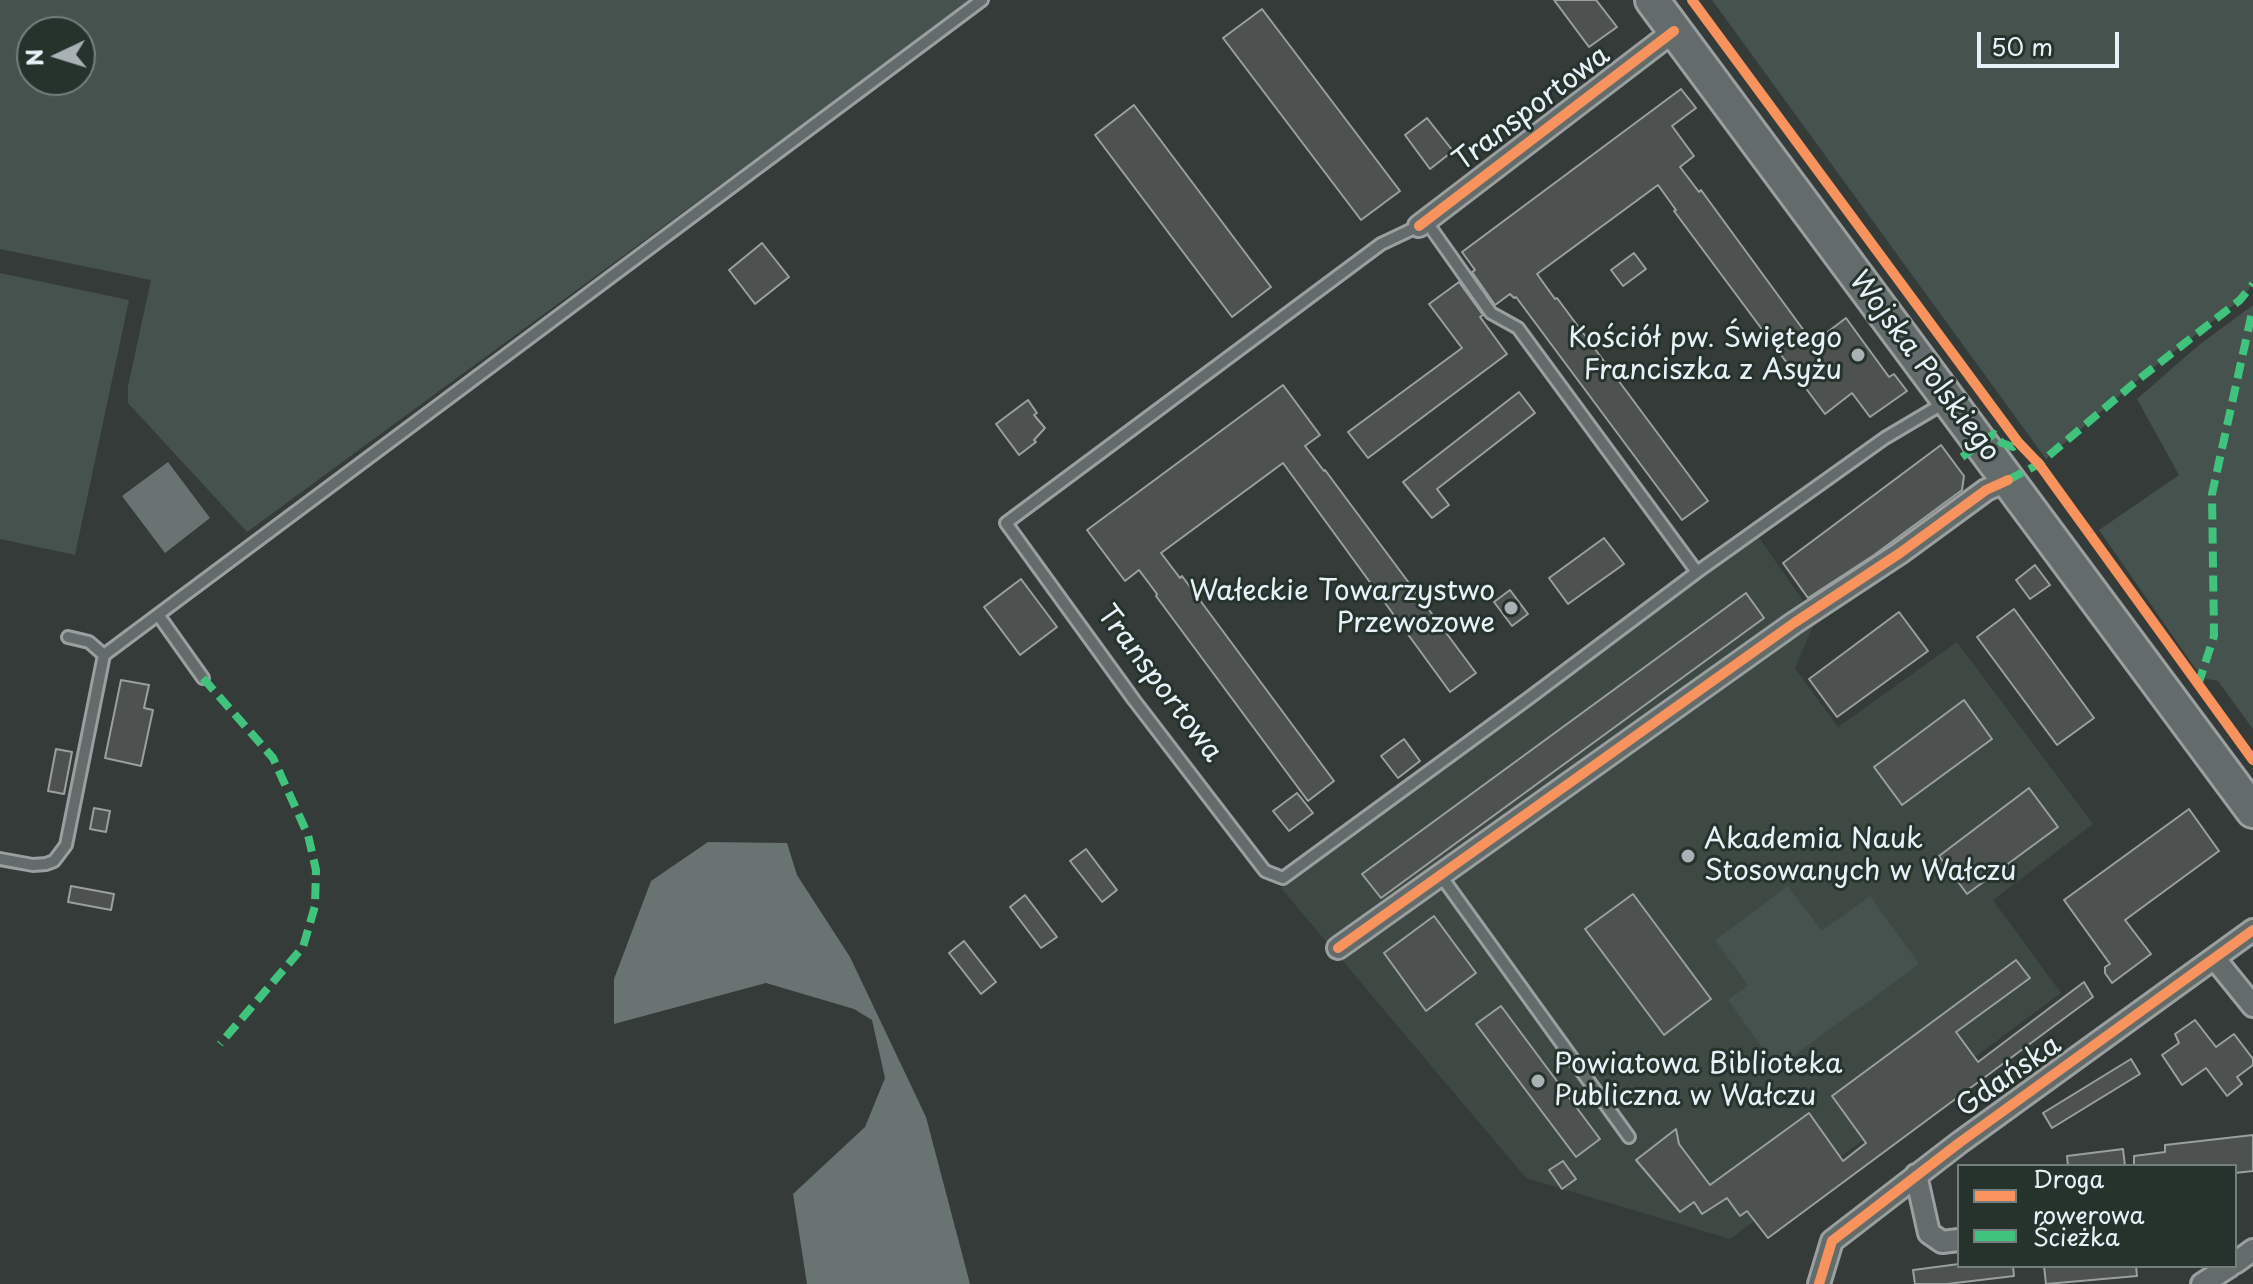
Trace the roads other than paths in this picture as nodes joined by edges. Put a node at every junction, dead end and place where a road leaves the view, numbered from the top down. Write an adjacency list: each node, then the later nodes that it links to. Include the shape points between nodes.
1 (982, 0): 8 (lane)
2 (1652, 0): 3 (main road, Wojska Polskiego)
3 (1674, 31): 4 (street, Transportowa); 5 (main road, Wojska Polskiego)
4 (1422, 224): 7 (lane, via 1491,313 1518,328); 7 (lane, Transportowa, via 1381,244 1006,523 1265,871 1283,878 1306,864)
5 (1948, 401): 6 (main road, Wojska Polskiego); 7 (lane, Transportowa, via 1885,438)
6 (2008, 480): 12 (main road, Wojska Polskiego); 14 (street, via 1794,623)
7 (1697, 572)
8 (159, 616): 10 (lane); 11 (lane)
9 (68, 637): 10 (lane, via 89,642)
10 (104, 655): 13 (lane, via 66,845 46,864)
11 (203, 678)
12 (2253, 811)
13 (0, 859)
14 (1441, 876): 16 (street); 19 (lane)
15 (2253, 930): 17 (street, Gdańska)
16 (1338, 948)
17 (2215, 959): 18 (street); 20 (street, Gdańska)
18 (2253, 1006)
19 (1629, 1137)
20 (1916, 1175): 21 (street, via 1929,1233 1942,1242); 23 (street, Gdańska, via 1832,1241)
21 (1957, 1240)
22 (2224, 1268): 24 (street)
23 (1819, 1284)
24 (2202, 1284)

